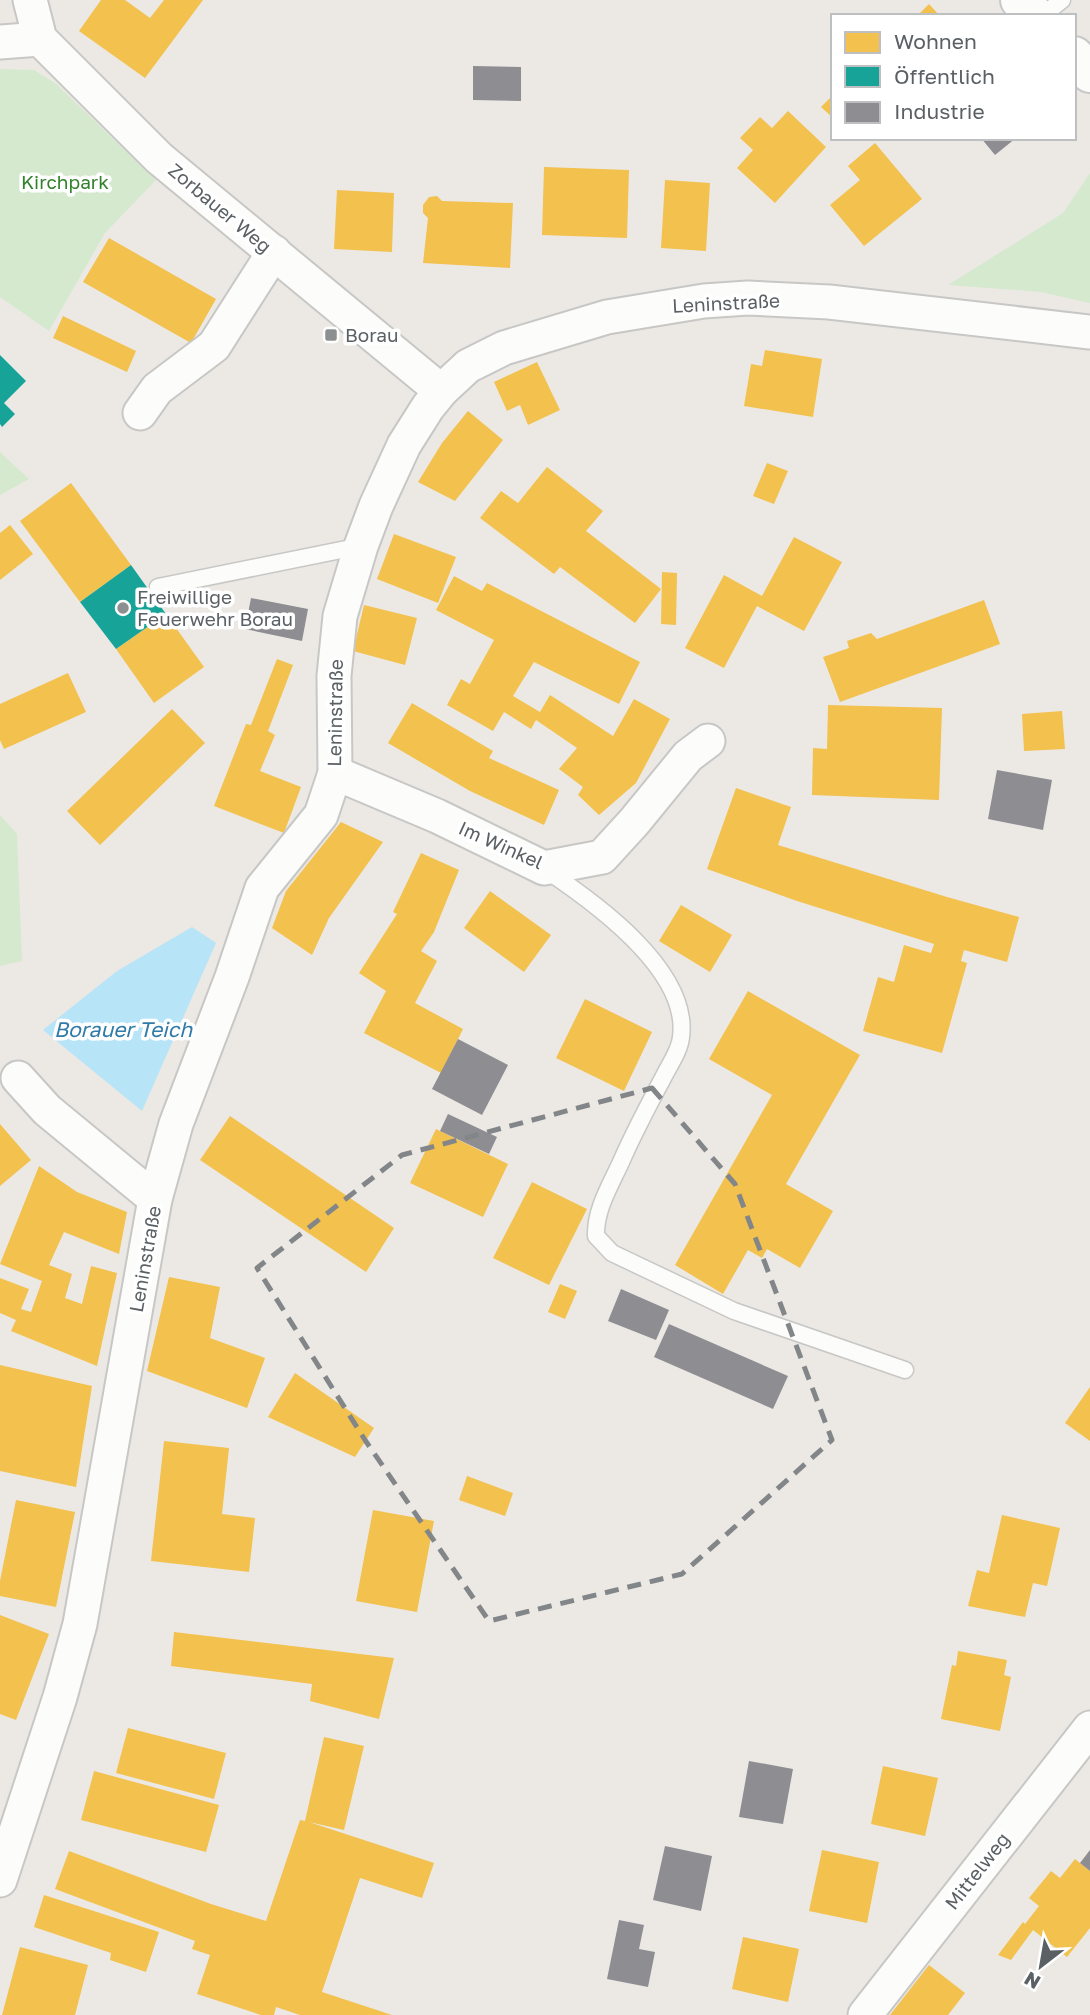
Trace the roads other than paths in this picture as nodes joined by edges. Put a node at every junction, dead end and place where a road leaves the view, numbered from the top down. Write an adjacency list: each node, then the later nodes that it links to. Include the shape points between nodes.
1 (30, 0): 6 (street)
2 (1020, 0): 4 (main road)
3 (1062, 0): 5 (lane)
4 (1033, 14)
5 (1044, 14)
6 (40, 39): 7 (street); 10 (street, Zorbauer Weg, via 159,158)
7 (0, 42)
8 (1076, 59): 9 (main road)
9 (1090, 73)
10 (274, 252): 12 (street, Zorbauer Weg); 13 (street, via 214,346 157,389)
11 (1090, 332): 12 (street, Leninstraße, via 829,302 704,300 607,317 504,348 468,366)
12 (441, 391): 14 (street, Leninstraße, via 404,445)
13 (141, 413)
14 (361, 546): 15 (lane); 17 (street, Leninstraße, via 340,616 334,676)
15 (158, 587)
16 (708, 741): 18 (street, Im Winkel, via 688,756 602,857)
17 (335, 772): 18 (street, Im Winkel); 20 (street, Leninstraße, via 321,815 262,888 176,1124)
18 (544, 868): 21 (lane, via 581,893 648,953 668,981 680,1013 681,1038 595,1219 596,1236 611,1254 734,1311)
19 (18, 1077): 20 (street, via 47,1110)
20 (155, 1199): 23 (street, Leninstraße, via 80,1625)
21 (905, 1370)
22 (1090, 1728): 24 (street, Mittelweg)
23 (0, 1880)
24 (865, 2015)

